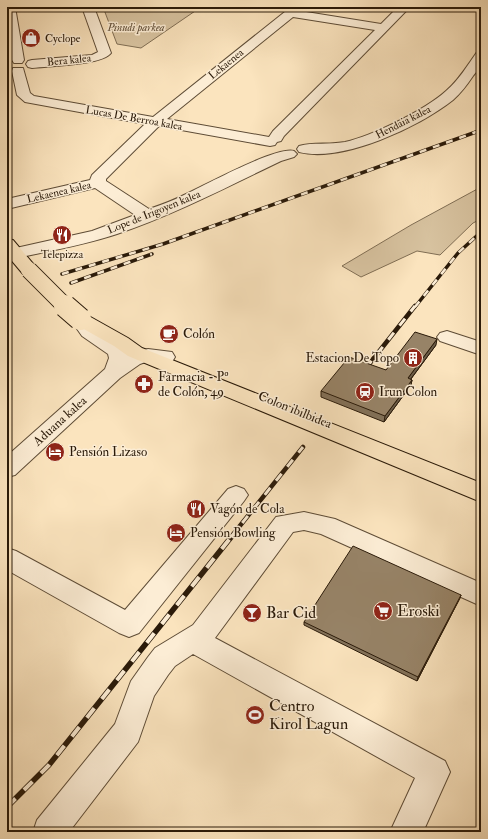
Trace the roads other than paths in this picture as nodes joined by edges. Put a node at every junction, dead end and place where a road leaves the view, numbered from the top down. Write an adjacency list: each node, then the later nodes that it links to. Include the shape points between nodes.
1 (9, 7): 10 (street, Lucas De Berroa kalea)
2 (88, 7): 10 (street, Bera kalea, via 105,54 94,58 32,64 29,68)
3 (404, 7): 8 (street)
4 (413, 7): 5 (street)
5 (417, 7): 6 (street); 12 (street, via 302,124)
6 (423, 7)
7 (294, 10): 8 (street); 11 (street, Lekaenea)
8 (384, 28): 12 (street, via 278,134)
9 (481, 55): 13 (street, Hendaia kalea, via 450,95 386,133 339,148)
10 (12, 66): 11 (street, Lucas De Berroa kalea, via 24,95 30,99)
11 (155, 122): 12 (street, Lucas De Berroa kalea); 14 (street, Lekaenea kalea, via 98,178)
12 (279, 139): 13 (street, via 301,141 305,146); 13 (street, via 268,145 269,149 274,152)
13 (296, 152): 16 (street, Lope de Irigoyen kalea, via 276,158)
14 (98, 183): 15 (street, Lekaenea kalea); 16 (street)
15 (7, 204)
16 (148, 216): 17 (street, Lope de Irigoyen kalea, via 96,235)
17 (9, 253): 18 (street, via 17,263)
18 (29, 270): 19 (main road, bridge)
19 (80, 319): 20 (main road); 25 (street, via 89,332 111,346 118,354 119,363)
20 (108, 334): 23 (main road, Colon ibilbidea); 24 (main road, Colon ibilbidea)
21 (447, 337): 22 (street)
22 (481, 349)
23 (139, 354): 24 (street, Aduana kalea); 25 (street, Aduana kalea); 28 (main road, Colon ibilbidea)
24 (165, 357): 27 (main road, Colon ibilbidea)
25 (113, 373): 26 (street, Aduana kalea)
26 (7, 469)
27 (481, 485)
28 (481, 493)
29 (236, 495): 30 (street, via 129,625)
30 (7, 558)
31 (481, 595): 32 (street, via 326,526 304,521 285,524 203,633)
32 (186, 644): 33 (street, via 165,657 158,666 141,690 127,732); 34 (street, via 434,772)
33 (49, 832)
34 (406, 832)

